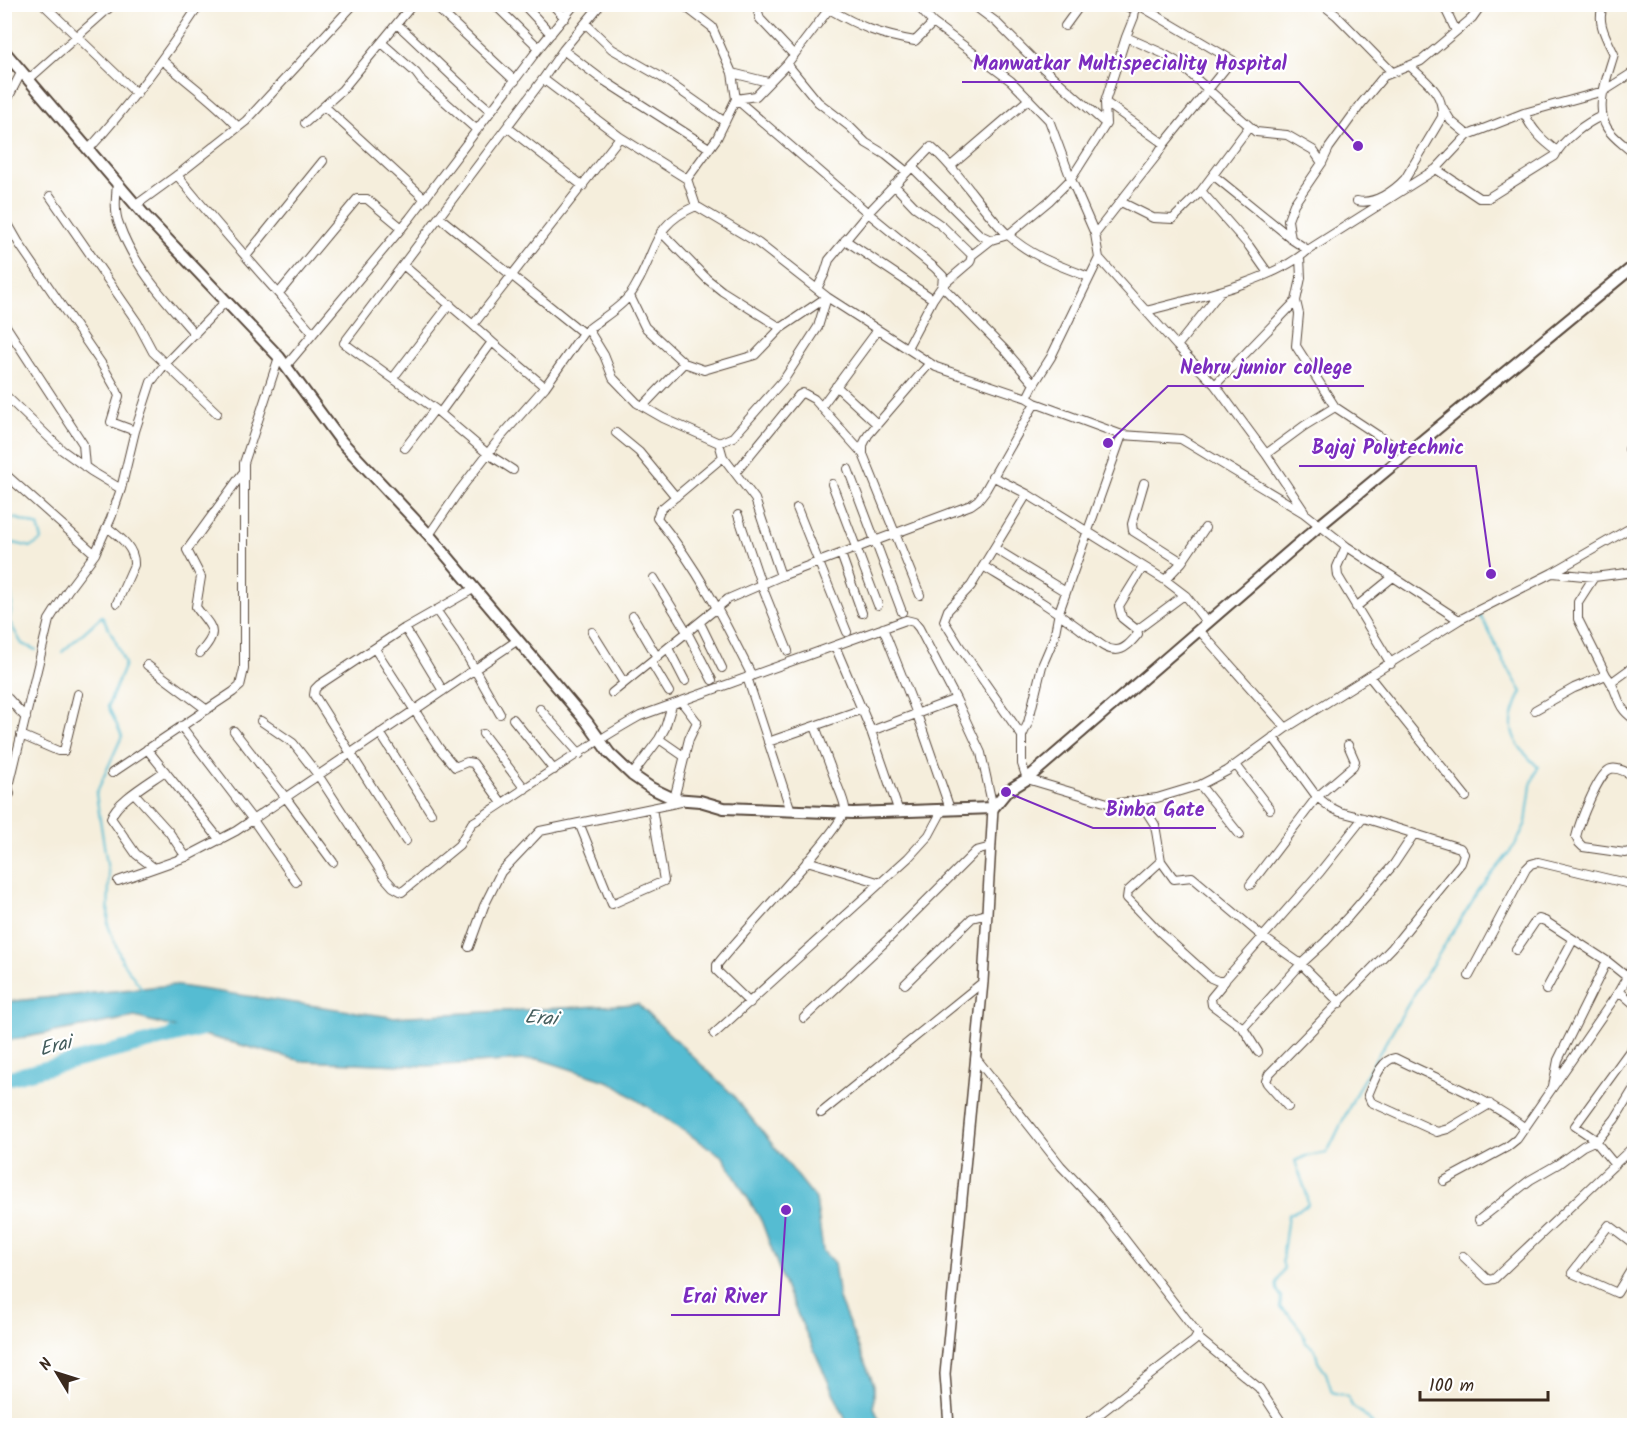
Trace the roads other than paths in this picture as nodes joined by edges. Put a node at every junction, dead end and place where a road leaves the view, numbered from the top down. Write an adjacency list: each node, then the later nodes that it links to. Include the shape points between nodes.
1 (43, 4): 31 (street)
2 (108, 4): 31 (street, via 109,8)
3 (200, 4): 38 (street)
4 (354, 4): 63 (street)
5 (413, 4): 26 (street)
6 (433, 4): 46 (street)
7 (494, 4): 34 (street)
8 (523, 4): 30 (street)
9 (552, 4): 24 (street)
10 (576, 4): 24 (street)
11 (601, 4): 27 (street)
12 (682, 4): 43 (street, via 712,27)
13 (756, 4): 37 (street, via 760,19)
14 (916, 4): 25 (street)
15 (972, 4): 62 (street)
16 (1081, 4): 28 (street)
17 (1121, 4): 22 (street)
18 (1322, 4): 41 (street)
19 (1443, 4): 29 (street)
20 (1482, 4): 29 (street)
21 (1604, 4): 49 (street, via 1601,26 1614,54)
22 (1136, 6): 32 (street); 48 (street, via 1232,60)
23 (827, 7): 25 (street, via 858,26 915,41); 37 (street)
24 (565, 18): 30 (street)
25 (933, 23): 52 (street)
26 (397, 24): 33 (street); 57 (street)
27 (586, 24): 35 (street); 60 (street, via 612,49 661,77)
28 (1065, 26)
29 (1456, 31): 40 (street, via 1421,62)
30 (551, 34): 34 (street)
31 (77, 36): 44 (street); 50 (street)
32 (1126, 37): 48 (street, via 1162,52); 53 (street)
33 (382, 44): 55 (street); 66 (street)
34 (539, 48): 46 (street)
35 (563, 50): 45 (street); 70 (street)
36 (4, 51): 44 (main road)
37 (794, 55): 39 (street)
38 (162, 60): 50 (street); 63 (street, via 188,84 206,94)
39 (788, 64): 47 (street); 78 (street, via 818,102 866,143)
40 (1410, 66): 41 (street); 56 (street, via 1438,93)
41 (1392, 72): 75 (street, via 1361,104)
42 (1635, 72): 49 (street)
43 (732, 74): 47 (street); 51 (street)
44 (26, 75): 54 (street); 71 (main road)
45 (543, 79): 64 (street); 68 (street)
46 (515, 81): 57 (street)
47 (768, 82): 51 (street, via 756,96)
48 (1209, 89): 65 (street); 69 (street)
49 (1604, 91): 58 (street); 59 (street)
50 (137, 94): 71 (street)
51 (736, 99): 60 (street); 93 (street)
52 (1029, 99): 76 (street); 82 (street, via 1049,120)
53 (1105, 102): 62 (street); 69 (street)
54 (4, 106)
55 (324, 106): 61 (street); 88 (street)
56 (1442, 106): 67 (street, via 1451,121); 89 (street, via 1442,117 1397,188 1373,200)
57 (490, 111): 66 (street)
58 (1524, 113): 67 (street); 72 (street, via 1540,139)
59 (1602, 116): 72 (street, via 1581,127); 73 (street, via 1608,129)
60 (725, 122): 70 (street)
61 (305, 123)
62 (1106, 124): 82 (street)
63 (238, 127): 79 (street)
64 (507, 127): 85 (street); 95 (street)
65 (1249, 127): 75 (street, via 1257,132 1287,135 1313,150); 80 (street)
66 (477, 130): 88 (street)
67 (1468, 135): 77 (street)
68 (620, 137): 81 (street); 85 (street)
69 (1164, 144): 90 (street)
70 (709, 148): 81 (street)
71 (89, 149): 83 (main road)
72 (1557, 151): 77 (street, via 1555,156 1488,198 1479,198)
73 (1635, 154)
74 (323, 161): 104 (street)
75 (1322, 163): 100 (street, via 1287,220)
76 (951, 166): 78 (street, via 932,147); 99 (street)
77 (1436, 169): 103 (street)
78 (909, 170): 84 (street); 102 (street, via 980,235)
79 (177, 175): 91 (street); 104 (street, via 215,223)
80 (1213, 175): 86 (street); 100 (street)
81 (687, 179): 92 (street)
82 (1071, 179): 98 (street); 99 (street)
83 (117, 183): 91 (main road); 130 (street, via 118,223 140,268)
84 (894, 185): 93 (street); 105 (street)
85 (583, 186): 111 (street)
86 (1201, 191): 90 (street, via 1173,219 1153,218); 110 (street)
87 (50, 196): 137 (street, via 137,322 153,352)
88 (425, 199): 96 (street)
89 (1357, 201)
90 (1121, 202): 98 (street)
91 (136, 205): 120 (main road)
92 (696, 206): 97 (street, via 677,214); 114 (street, via 758,243)
93 (868, 213): 101 (street); 113 (street, via 943,276)
94 (4, 217): 152 (street, via 116,389 119,396 111,422)
95 (439, 217): 108 (street); 111 (street)
96 (402, 228): 116 (street, via 367,199 357,200); 129 (street)
97 (662, 232): 117 (street); 126 (street, via 706,279)
98 (1095, 234): 107 (street)
99 (1008, 235): 102 (street); 112 (street, via 1047,262)
100 (1291, 239): 103 (street)
101 (845, 240): 114 (street, via 829,260); 119 (street)
102 (992, 240): 105 (street)
103 (1308, 250): 106 (street)
104 (247, 255): 116 (street)
105 (972, 255): 113 (street)
106 (1300, 257): 110 (street); 121 (street)
107 (1099, 258): 112 (street); 123 (street)
108 (403, 265): 122 (street); 138 (street, via 344,343)
109 (1635, 266): 161 (main road)
110 (1268, 273): 115 (street)
111 (513, 276): 125 (street); 128 (street)
112 (1089, 277): 139 (street)
113 (942, 286): 119 (street); 139 (street)
114 (817, 289): 118 (street)
115 (1221, 291): 123 (street); 132 (street)
116 (279, 293): 129 (street)
117 (630, 296): 128 (street); 135 (street, via 645,327)
118 (827, 297): 126 (street); 127 (street); 155 (street, via 818,327 785,378 733,437)
119 (933, 298): 133 (street)
120 (226, 301): 130 (street); 134 (main road)
121 (1296, 301): 140 (street); 148 (street, via 1296,346)
122 (450, 304): 125 (street); 138 (street)
123 (1146, 311): 132 (street)
124 (4, 323): 164 (street, via 83,444)
125 (473, 325): 131 (street)
126 (782, 328): 135 (street, via 755,355 704,370)
127 (878, 330): 133 (street); 141 (street)
128 (586, 331): 142 (street); 146 (street, via 604,355 613,378)
129 (312, 332): 134 (street)
130 (195, 334): 137 (street)
131 (492, 342): 142 (street); 149 (street)
132 (1177, 346): 140 (street)
133 (907, 348): 136 (street)
134 (282, 361): 169 (street); 185 (main road, via 341,441)
135 (684, 363): 146 (street)
136 (930, 363): 144 (street); 151 (street)
137 (165, 364): 150 (street); 152 (street, via 151,382)
138 (393, 378): 149 (street)
139 (1034, 384): 144 (street)
140 (1215, 385): 160 (street)
141 (836, 386): 147 (street); 151 (street)
142 (545, 387): 158 (street)
143 (4, 394): 164 (street)
144 (1027, 398): 145 (street)
145 (1035, 403): 154 (street); 170 (street)
146 (643, 406): 155 (street)
147 (821, 407): 159 (street); 167 (street, via 809,395 799,395)
148 (1335, 407): 160 (street); 161 (street)
149 (437, 411): 156 (street); 158 (street)
150 (217, 413)
151 (877, 424): 159 (street, via 865,440)
152 (135, 431): 173 (street)
153 (616, 434): 175 (street, via 639,452)
154 (1122, 435): 177 (street, via 1181,439); 184 (street)
155 (719, 443): 162 (street)
156 (405, 448)
157 (1629, 449): 163 (street)
158 (488, 454): 166 (street); 185 (street)
159 (863, 454): 183 (street)
160 (1266, 454): 177 (street)
161 (1406, 454): 179 (main road)
162 (723, 457): 167 (street); 175 (street)
163 (1635, 458)
164 (85, 467): 173 (street)
165 (848, 469): 186 (street)
166 (513, 470)
167 (736, 472): 198 (street, via 754,499)
168 (4, 473): 190 (street)
169 (243, 474): 231 (street, via 187,550 201,577 196,607 213,631); 254 (street, via 244,669 233,692)
170 (992, 477): 174 (street); 183 (street, via 985,492 971,505)
171 (1143, 483): 193 (street, via 1133,531)
172 (832, 484): 188 (street)
173 (121, 489): 181 (street)
174 (1028, 494): 184 (street); 189 (street)
175 (676, 497): 210 (street, via 657,513 657,518 690,561)
176 (797, 508): 192 (street)
177 (1305, 513): 179 (street)
178 (738, 515): 203 (street)
179 (1319, 526): 187 (street); 219 (main road)
180 (1635, 526): 197 (street)
181 (107, 527): 190 (street); 208 (street, via 121,538 135,559)
182 (1205, 528): 193 (street)
183 (895, 532): 186 (street); 206 (street)
184 (1088, 532): 195 (street); 205 (street)
185 (429, 535): 204 (main road)
186 (876, 541): 188 (street); 213 (street)
187 (1346, 546): 199 (street); 211 (street, via 1337,571)
188 (857, 548): 191 (street); 209 (street)
189 (994, 548): 194 (street); 205 (street)
190 (95, 554): 259 (street, via 49,621)
191 (841, 554): 192 (street); 215 (street)
192 (819, 562): 198 (street); 225 (street)
193 (1182, 562): 202 (street)
194 (983, 566): 214 (street); 271 (street, via 948,610 945,623)
195 (1143, 567): 202 (street); 222 (street, via 1119,606 1122,618)
196 (1635, 572): 200 (street)
197 (1552, 573): 200 (street); 217 (street)
198 (781, 576): 203 (street)
199 (1393, 577): 211 (street); 217 (street)
200 (1594, 577): 240 (street, via 1578,602 1578,619)
201 (654, 578): 224 (street)
202 (1165, 580): 207 (street)
203 (761, 584): 210 (street); 230 (street)
204 (475, 588): 212 (street); 226 (main road)
205 (1066, 592): 214 (street)
206 (920, 595)
207 (1184, 595): 219 (street); 222 (street)
208 (117, 603)
209 (878, 605)
210 (717, 607): 218 (street); 239 (street)
211 (1356, 607): 233 (street)
212 (436, 610): 220 (street); 237 (street)
213 (902, 612)
214 (1059, 612): 222 (street, via 1102,646 1113,650 1127,646); 271 (street)
215 (862, 613)
216 (633, 616): 232 (street)
217 (1459, 620): 233 (street)
218 (700, 623): 224 (street); 236 (street)
219 (1203, 627): 265 (street); 288 (main road)
220 (405, 628): 229 (street); 244 (street)
221 (883, 628): 227 (street); 249 (street, via 906,620 916,623); 258 (street)
222 (1137, 630)
223 (592, 632): 243 (street)
224 (687, 632): 228 (street); 241 (street)
225 (847, 632)
226 (518, 640): 237 (street); 273 (main road)
227 (835, 646): 239 (street); 253 (street)
228 (668, 648): 232 (street); 242 (street)
229 (375, 649): 255 (street); 278 (street, via 314,692)
230 (788, 651)
231 (200, 653)
232 (654, 659): 243 (street); 245 (street)
233 (1390, 663): 238 (street)
234 (147, 665): 254 (street)
235 (1635, 666): 240 (street)
236 (722, 668)
237 (475, 670): 244 (street); 257 (street)
238 (1369, 676): 265 (street); 294 (street)
239 (750, 677): 250 (street); 275 (street)
240 (1609, 678): 256 (street, via 1574,688); 261 (street, via 1620,708)
241 (712, 680)
242 (685, 681)
243 (624, 683): 246 (street)
244 (443, 691): 255 (street)
245 (669, 692)
246 (612, 693)
247 (4, 694): 259 (street)
248 (78, 694): 270 (street, via 64,751)
249 (956, 699): 258 (street); 301 (street, via 981,753)
250 (681, 701): 251 (street); 280 (street, via 697,722)
251 (672, 705): 273 (street, via 640,716); 274 (street)
252 (540, 709): 279 (street)
253 (862, 709): 264 (street); 266 (street)
254 (207, 710): 263 (street)
255 (415, 710): 268 (street); 299 (street, via 455,767 473,763)
256 (1535, 710)
257 (500, 714)
258 (917, 714): 266 (street); 302 (street)
259 (26, 718): 270 (street)
260 (513, 719): 282 (street)
261 (1635, 719)
262 (261, 721): 285 (street, via 293,743)
263 (181, 726): 277 (street); 309 (street)
264 (815, 726): 275 (street); 305 (street)
265 (1286, 728): 272 (street)
266 (871, 730): 306 (street)
267 (234, 732): 295 (street)
268 (380, 733): 278 (street); 307 (street)
269 (483, 734): 291 (street)
270 (21, 735): 290 (street)
271 (1022, 736): 288 (street, via 1022,764)
272 (1273, 737): 281 (street); 293 (street)
273 (599, 738): 279 (street); 286 (main road)
274 (659, 739): 280 (street); 286 (street)
275 (768, 742): 304 (street)
276 (1348, 745): 293 (street, via 1355,761 1353,766)
277 (147, 749): 283 (street); 284 (street)
278 (350, 753): 285 (street); 314 (street)
279 (580, 754): 282 (street)
280 (685, 757): 296 (street)
281 (1236, 765): 289 (street); 303 (street)
282 (554, 770): 291 (street)
283 (165, 771): 292 (street); 313 (street)
284 (112, 773)
285 (318, 775): 295 (street); 299 (street, via 385,878 402,892 459,845 472,823)
286 (632, 775): 296 (main road)
287 (1635, 776): 316 (street, via 1611,768 1603,773 1576,837 1583,847)
288 (1027, 779): 297 (street, via 1111,804); 301 (main road, via 1006,792)
289 (1200, 785): 297 (street); 312 (street)
290 (6, 786): 298 (street, via 10,794)
291 (525, 789): 299 (street)
292 (134, 793): 317 (street, via 170,832); 321 (street, via 111,818 136,854)
293 (1317, 796): 308 (street, via 1340,812); 325 (street)
294 (1466, 797)
295 (286, 798): 309 (street); 320 (street)
296 (680, 800): 300 (street); 304 (main road, via 724,808)
297 (1139, 800): 319 (street, via 1155,825)
298 (4, 801)
299 (502, 803)
300 (652, 808): 310 (street); 310 (street, via 664,881 612,904)
301 (993, 808): 302 (main road); 315 (street)
302 (946, 809): 306 (main road); 324 (street, via 920,847)
303 (1270, 809)
304 (791, 811): 305 (main road)
305 (844, 812): 306 (main road); 318 (street)
306 (898, 812)
307 (431, 813)
308 (1363, 818): 311 (street); 328 (street)
309 (254, 820): 313 (street); 323 (street)
310 (579, 823): 330 (street, via 540,831 509,862 495,882)
311 (1413, 834): 333 (street, via 1394,864); 343 (street, via 1460,848 1464,859 1392,948)
312 (1240, 835)
313 (220, 840): 317 (street)
314 (406, 841)
315 (991, 847): 327 (street); 345 (street, via 976,851)
316 (1635, 851)
317 (186, 857): 321 (street)
318 (807, 861): 324 (street); 342 (street, via 716,967)
319 (1161, 861): 328 (street, via 1174,879 1192,877); 337 (street, via 1128,891 1127,898 1211,978)
320 (333, 862)
321 (154, 868): 322 (street)
322 (118, 881)
323 (296, 882)
324 (881, 883): 342 (street)
325 (1250, 885)
326 (1635, 885): 335 (street, via 1538,862 1531,864)
327 (987, 914): 338 (street); 339 (street, via 972,918)
328 (1263, 938): 333 (street); 337 (street)
329 (1573, 940): 331 (street, via 1539,919); 332 (street); 340 (street)
330 (469, 947)
331 (1516, 950)
332 (1607, 961): 336 (street); 351 (street, via 1558,1060)
333 (1301, 964): 343 (street); 346 (street)
334 (1635, 964): 336 (street)
335 (1469, 975)
336 (1627, 977): 341 (street)
337 (1225, 981): 346 (street, via 1211,998 1212,1005)
338 (982, 982): 350 (street); 355 (street)
339 (905, 984)
340 (1546, 990)
341 (1619, 991): 344 (street); 351 (street)
342 (750, 1003): 347 (street)
343 (1340, 1003): 354 (street, via 1267,1077)
344 (1635, 1004)
345 (804, 1018)
346 (1243, 1028): 349 (street)
347 (714, 1034)
348 (1635, 1045): 357 (street, via 1575,1126)
349 (1258, 1052)
350 (976, 1058): 365 (street, via 1061,1166 1099,1206 1196,1330); 366 (street, via 945,1374)
351 (1553, 1088): 356 (street)
352 (1635, 1088): 357 (street)
353 (1490, 1104): 353 (street, via 1394,1058 1383,1065 1368,1095 1371,1102 1437,1132 1448,1130); 356 (street)
354 (1288, 1107)
355 (821, 1113)
356 (1525, 1128): 360 (street, via 1507,1147)
357 (1596, 1140): 359 (street); 361 (street, via 1530,1180)
358 (1635, 1146): 359 (street)
359 (1615, 1165): 363 (street, via 1494,1279 1488,1280)
360 (1444, 1180)
361 (1479, 1220)
362 (1635, 1244): 364 (street, via 1609,1225 1572,1273 1617,1293)
363 (1463, 1256)
364 (1635, 1265)
365 (1197, 1337): 367 (street); 368 (street, via 1259,1388)
366 (949, 1425)
367 (1084, 1425)
368 (1284, 1425)

